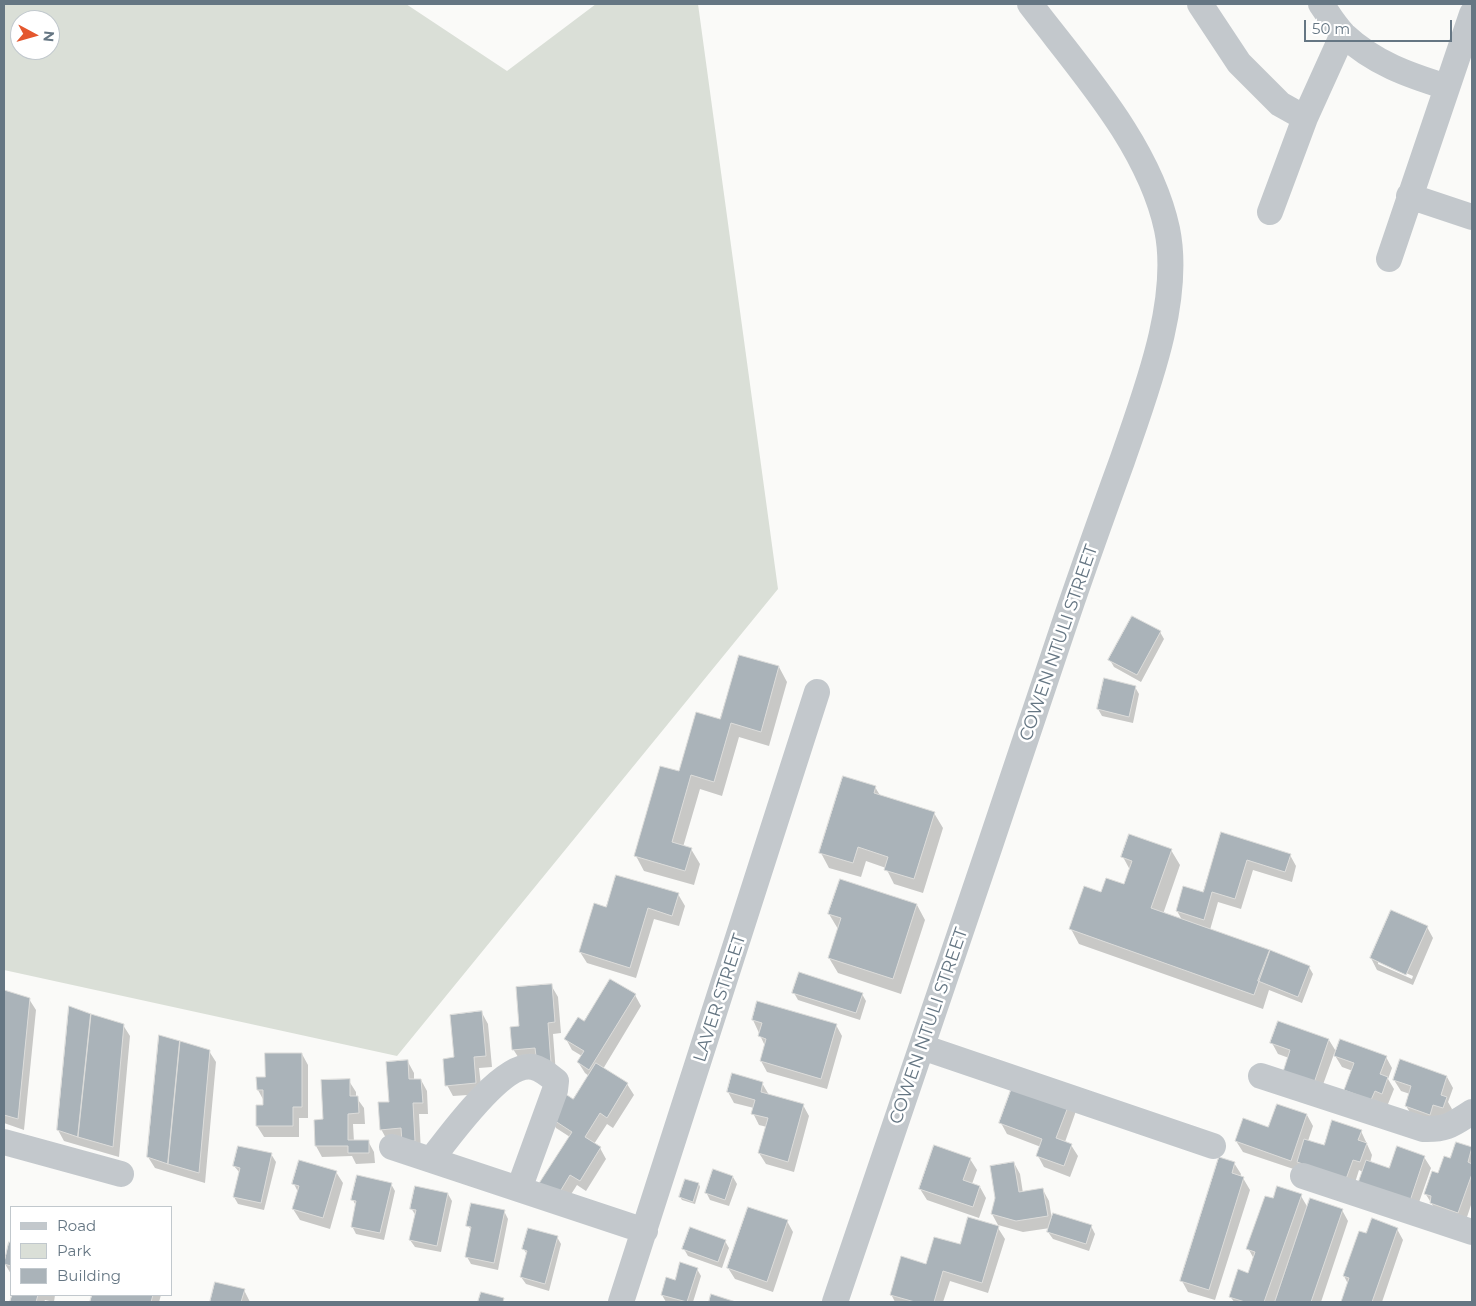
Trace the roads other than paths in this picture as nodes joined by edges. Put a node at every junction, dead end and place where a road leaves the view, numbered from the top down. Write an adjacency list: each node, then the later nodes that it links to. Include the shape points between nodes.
1 (1030, 4): 13 (street, COWEN NTULI STREET, via 1137,150 1155,190 1168,232 1170,285 1150,381)
2 (1200, 4): 7 (street, via 1239,63 1280,104)
3 (1321, 4): 5 (street)
4 (1472, 14): 6 (street)
5 (1342, 34): 6 (street, via 1372,58 1399,72); 7 (street)
6 (1447, 87): 8 (street)
7 (1305, 118): 9 (street)
8 (1410, 196): 10 (street); 11 (street)
9 (1270, 212)
10 (1472, 217)
11 (1389, 259)
12 (818, 692): 23 (street, LAVER STREET)
13 (922, 1047): 18 (street); 26 (street, COWEN NTULI STREET)
14 (1261, 1076): 15 (street, via 1423,1129 1440,1130)
15 (1472, 1112)
16 (4, 1142): 20 (street)
17 (392, 1146): 19 (street)
18 (1213, 1146)
19 (431, 1160): 22 (street); 22 (street, via 483,1095 521,1068 533,1067 556,1081 555,1090)
20 (121, 1174)
21 (1303, 1176): 24 (street)
22 (518, 1189): 23 (street)
23 (645, 1231): 25 (street, LAVER STREET)
24 (1472, 1232)
25 (621, 1302)
26 (835, 1302)

